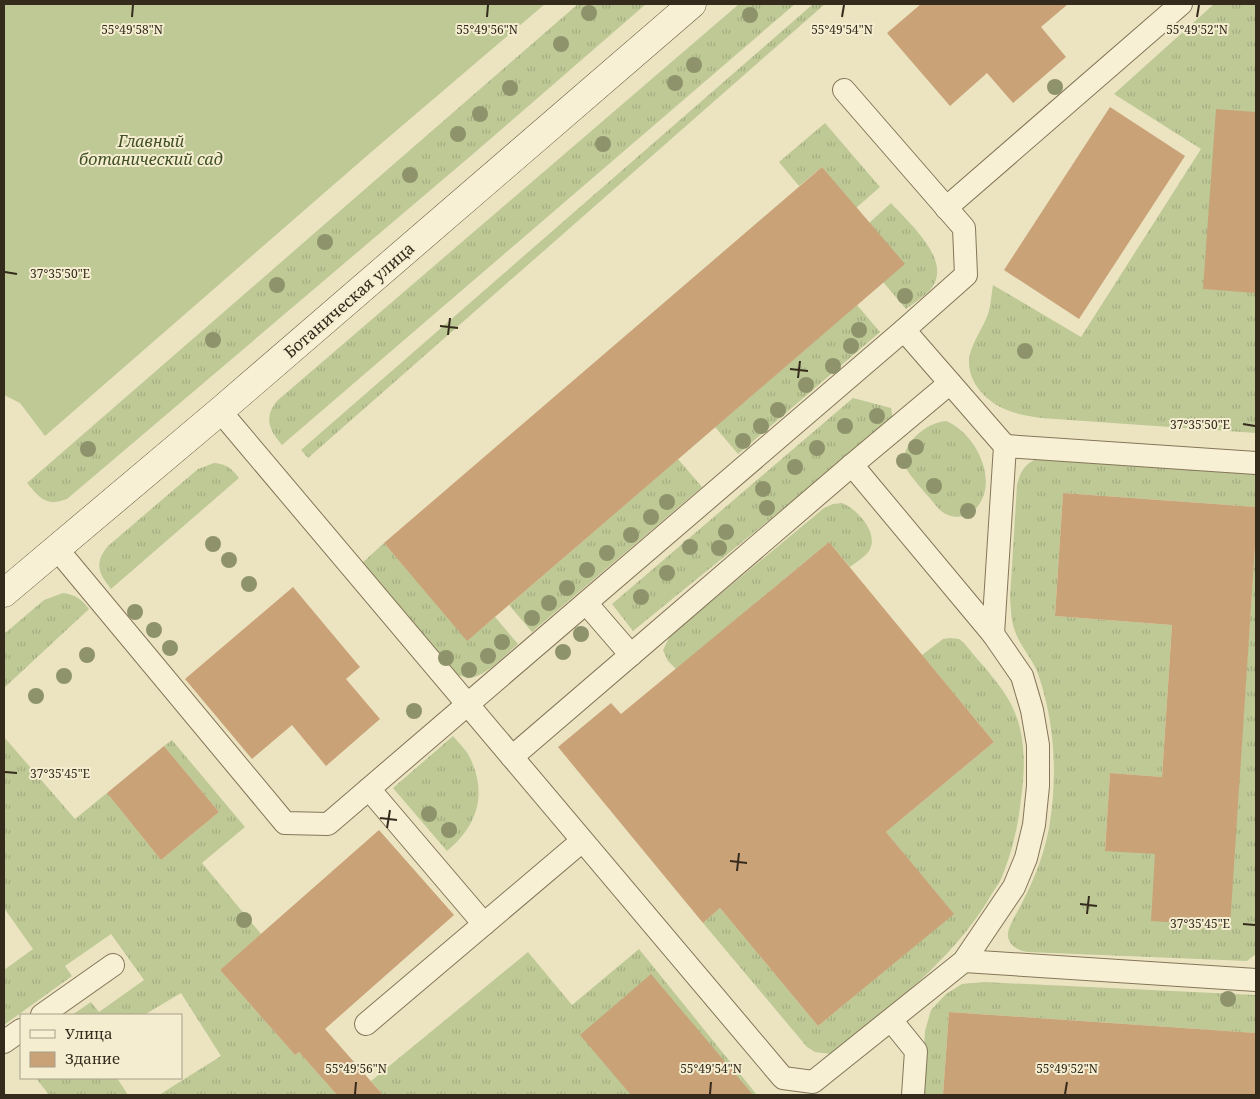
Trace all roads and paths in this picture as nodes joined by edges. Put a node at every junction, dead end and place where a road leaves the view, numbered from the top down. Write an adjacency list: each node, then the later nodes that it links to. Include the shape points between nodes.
1 (692, 4): 7 (main road, Ботаническая улица)
2 (1181, 4): 4 (lane)
3 (844, 90): 4 (lane)
4 (946, 208): 5 (lane, via 964,228 966,275)
5 (904, 330): 6 (lane); 13 (lane)
6 (950, 383): 8 (lane); 10 (lane)
7 (220, 411): 11 (main road, Ботаническая улица); 16 (lane)
8 (1005, 446): 9 (lane); 14 (lane)
9 (1256, 463)
10 (852, 465): 14 (lane); 15 (lane)
11 (57, 549): 12 (main road, Ботаническая улица); 18 (lane, via 285,822 328,824)
12 (4, 593)
13 (586, 603): 15 (lane); 16 (lane)
14 (993, 634): 21 (lane, via 1022,676 1038,745 1038,786 1034,825 1017,880)
15 (631, 655): 17 (lane)
16 (467, 704): 17 (lane); 18 (lane)
17 (512, 757): 19 (lane)
18 (369, 789): 20 (lane)
19 (582, 841): 20 (lane); 29 (lane, via 783,1078)
20 (484, 924): 26 (lane)
21 (964, 961): 23 (lane); 25 (lane)
22 (113, 965): 24 (lane)
23 (1256, 980)
24 (43, 1014)
25 (891, 1020): 29 (lane); 30 (lane, via 916,1051)
26 (366, 1024)
27 (20, 1031): 28 (lane)
28 (4, 1042)
29 (819, 1089)
30 (913, 1095)

